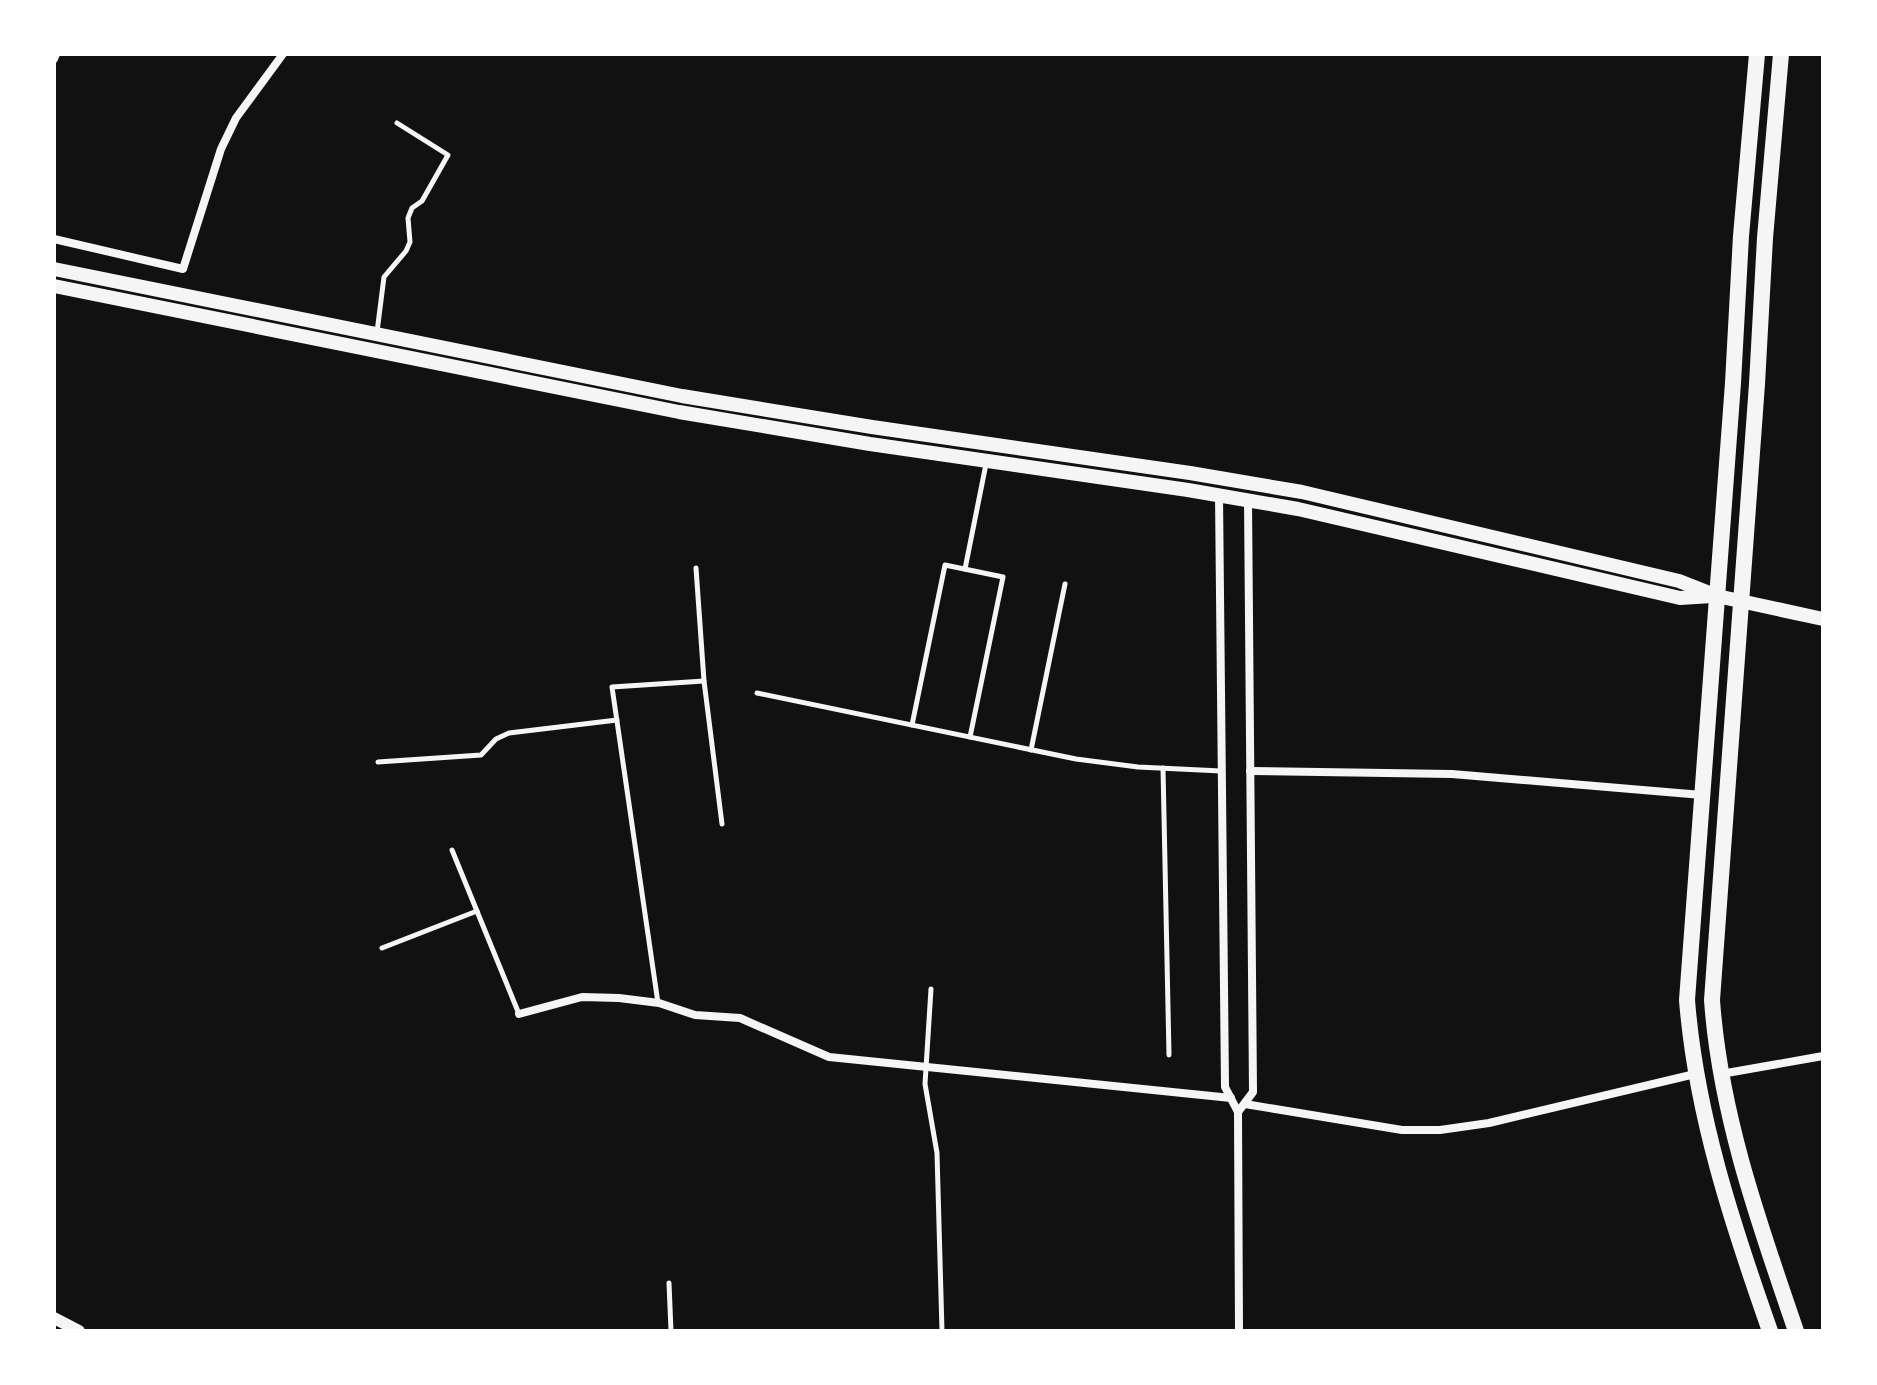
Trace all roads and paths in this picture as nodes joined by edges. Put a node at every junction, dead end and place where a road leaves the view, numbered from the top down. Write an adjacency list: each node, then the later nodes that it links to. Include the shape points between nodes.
1 (283, 54): 5 (street, via 236,118 221,149 183,269)
2 (1757, 54): 15 (highway)
3 (1781, 54): 16 (highway)
4 (397, 123): 8 (lane, via 448,155 422,201 412,208 406,251 384,277)
5 (54, 239)
6 (54, 269): 8 (main road)
7 (54, 286): 9 (main road, via 679,412)
8 (377, 334): 15 (main road, via 682,396 1302,492 1679,581)
9 (986, 461): 10 (main road); 13 (lane)
10 (1219, 495): 11 (main road); 26 (street)
11 (1248, 500): 15 (main road, via 1680,598); 27 (street)
12 (696, 568): 18 (lane)
13 (965, 569): 21 (lane, via 945,565); 22 (lane, via 1003,577)
14 (1065, 584): 23 (lane)
15 (1717, 596): 16 (main road); 28 (highway)
16 (1741, 601): 17 (main road); 40 (highway, via 1712,1000)
17 (1823, 619)
18 (704, 681): 20 (lane, via 612,687); 29 (lane)
19 (757, 693): 21 (lane)
20 (617, 720): 24 (lane, via 509,733 481,755); 34 (lane)
21 (912, 725): 22 (lane)
22 (970, 737): 23 (lane)
23 (1031, 750): 25 (lane)
24 (378, 762)
25 (1163, 768): 26 (lane); 36 (lane)
26 (1222, 771): 41 (street, via 1225,1087)
27 (1250, 771): 28 (street, via 1452,774); 42 (street, via 1253,1092)
28 (1702, 795): 39 (highway, via 1687,1000)
29 (722, 824)
30 (452, 850): 31 (lane)
31 (477, 911): 32 (lane); 35 (lane)
32 (382, 948)
33 (931, 989): 38 (lane)
34 (659, 1003): 35 (street, via 582,997); 38 (street, via 695,1015 740,1018 829,1057)
35 (519, 1014)
36 (1169, 1055)
37 (1823, 1056): 40 (street)
38 (926, 1066): 41 (street); 48 (lane, via 937,1153)
39 (1695, 1074): 42 (street, via 1440,1130 1402,1130); 50 (highway, via 1707,1131)
40 (1720, 1074): 51 (highway)
41 (1231, 1098): 43 (street)
42 (1245, 1104): 43 (street)
43 (1238, 1112): 49 (street)
44 (669, 1283): 47 (lane)
45 (54, 1318): 46 (street)
46 (79, 1331)
47 (671, 1331)
48 (942, 1331)
49 (1239, 1331)
50 (1770, 1331)
51 (1796, 1331)

